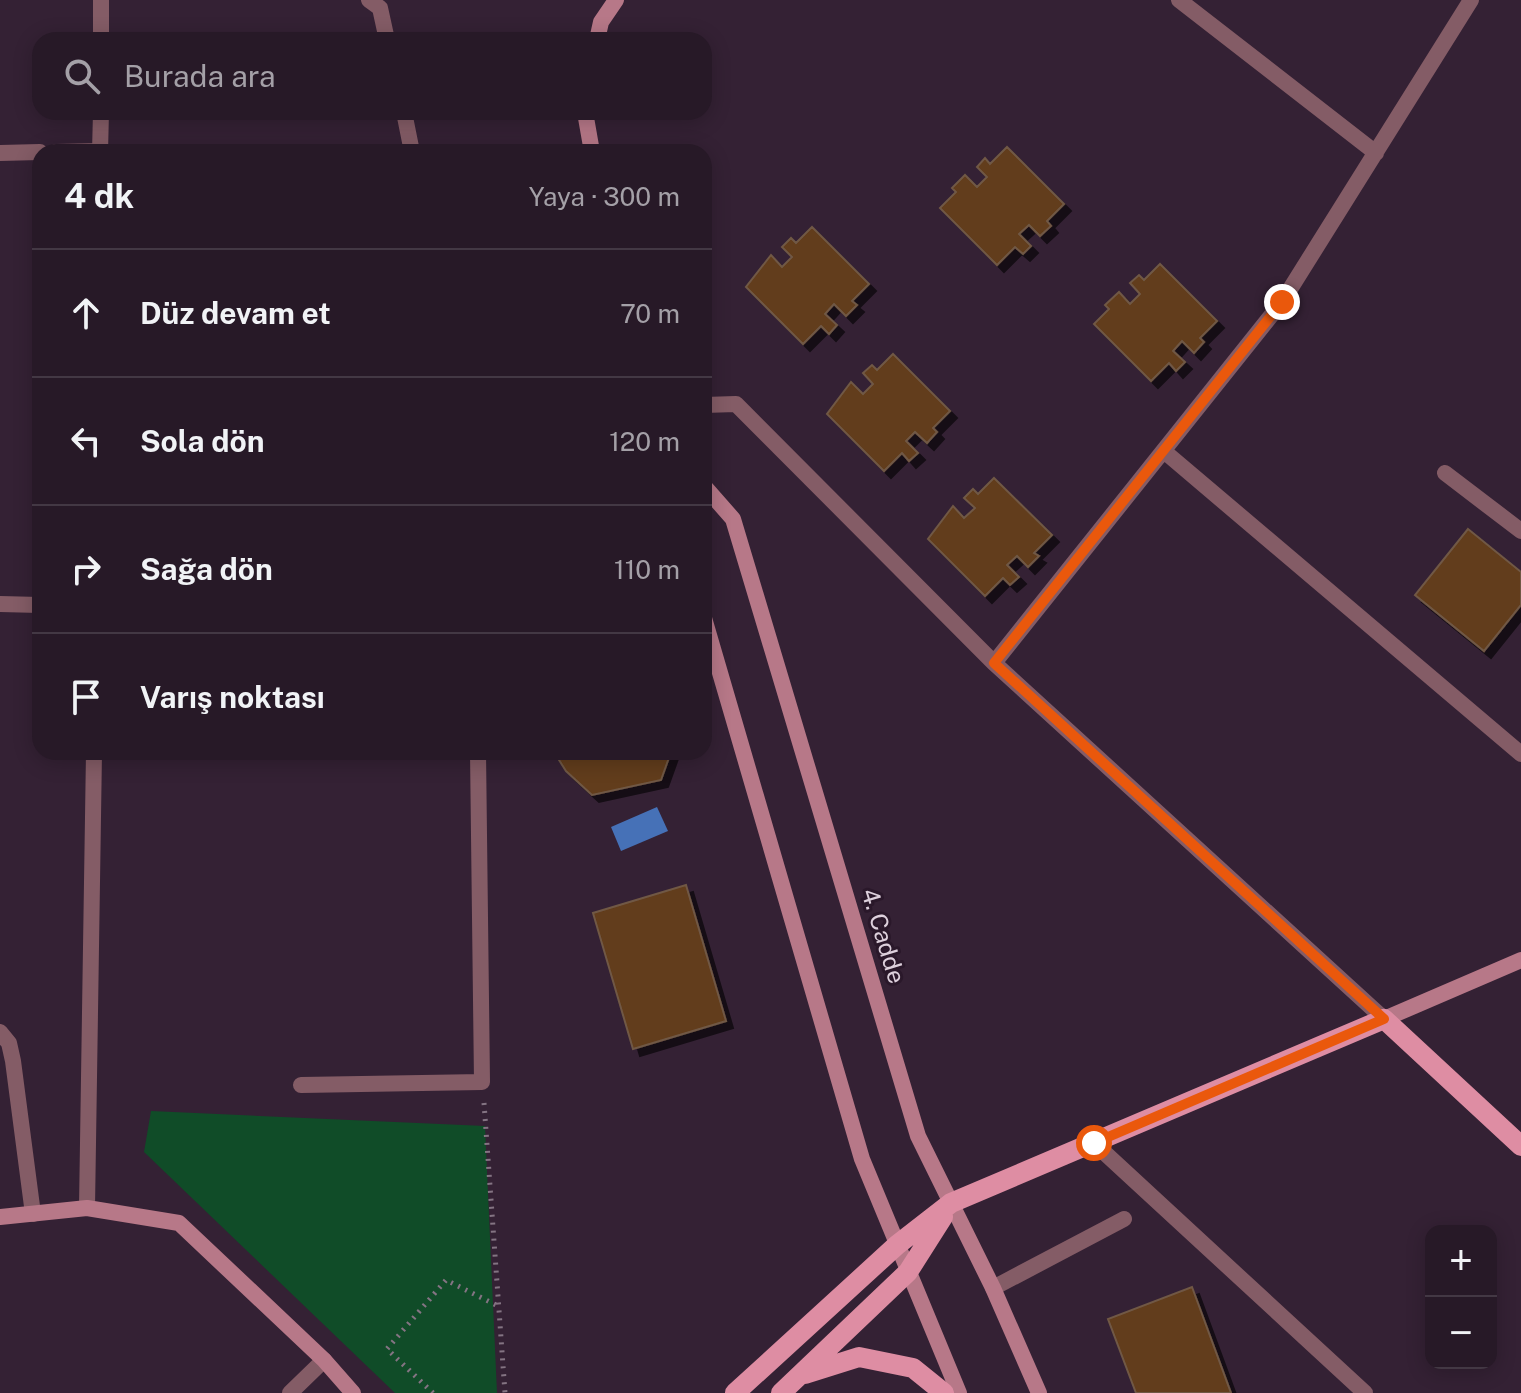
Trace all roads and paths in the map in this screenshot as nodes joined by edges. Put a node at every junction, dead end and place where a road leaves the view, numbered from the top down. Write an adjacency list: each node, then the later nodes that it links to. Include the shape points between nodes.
1 (101, 0): 6 (street)
2 (369, 0): 7 (street, via 380,8)
3 (616, 0): 8 (street)
4 (1179, 0): 17 (street)
5 (1471, 0): 17 (street)
6 (101, 32)
7 (385, 32)
8 (599, 32)
9 (101, 120): 12 (street)
10 (406, 120): 13 (street)
11 (586, 120): 14 (street)
12 (100, 144)
13 (410, 144)
14 (591, 144)
15 (32, 152): 16 (street)
16 (0, 153)
17 (1376, 153): 19 (street, via 1282,302)
18 (712, 405): 26 (street, via 736,404)
19 (1165, 452): 26 (street); 27 (street)
20 (1445, 473): 22 (street)
21 (712, 495): 37 (street, 4. Cadde, via 733,519 918,1136)
22 (1521, 531)
23 (0, 604): 24 (street)
24 (32, 605)
25 (712, 645): 42 (street, via 862,1159)
26 (994, 663): 31 (street)
27 (1521, 754)
28 (94, 760): 38 (street)
29 (478, 760): 33 (street)
30 (1521, 960): 31 (street)
31 (1384, 1019): 35 (main road); 36 (main road)
32 (0, 1032): 39 (street, via 13,1061)
33 (482, 1082): 34 (street); 45 (path)
34 (301, 1085)
35 (1094, 1143): 37 (main road); 57 (street)
36 (1521, 1146)
37 (951, 1203): 42 (main road); 43 (main road); 44 (street, 4. Cadde)
38 (87, 1208): 39 (street); 46 (street, via 179,1223)
39 (33, 1214): 40 (street)
40 (0, 1217)
41 (1124, 1219): 44 (street)
42 (897, 1245): 43 (street); 52 (main road)
43 (908, 1272): 47 (main road); 55 (street)
44 (993, 1288): 56 (street, 4. Cadde)
45 (499, 1306): 50 (path, via 446,1280 387,1349); 51 (path)
46 (324, 1360): 48 (street); 49 (street)
47 (801, 1375): 53 (main road); 54 (main road, via 859,1357 913,1368)
48 (290, 1393)
49 (353, 1393)
50 (433, 1393)
51 (505, 1393)
52 (735, 1393)
53 (781, 1393)
54 (944, 1393)
55 (959, 1393)
56 (1039, 1393)
57 (1365, 1393)

